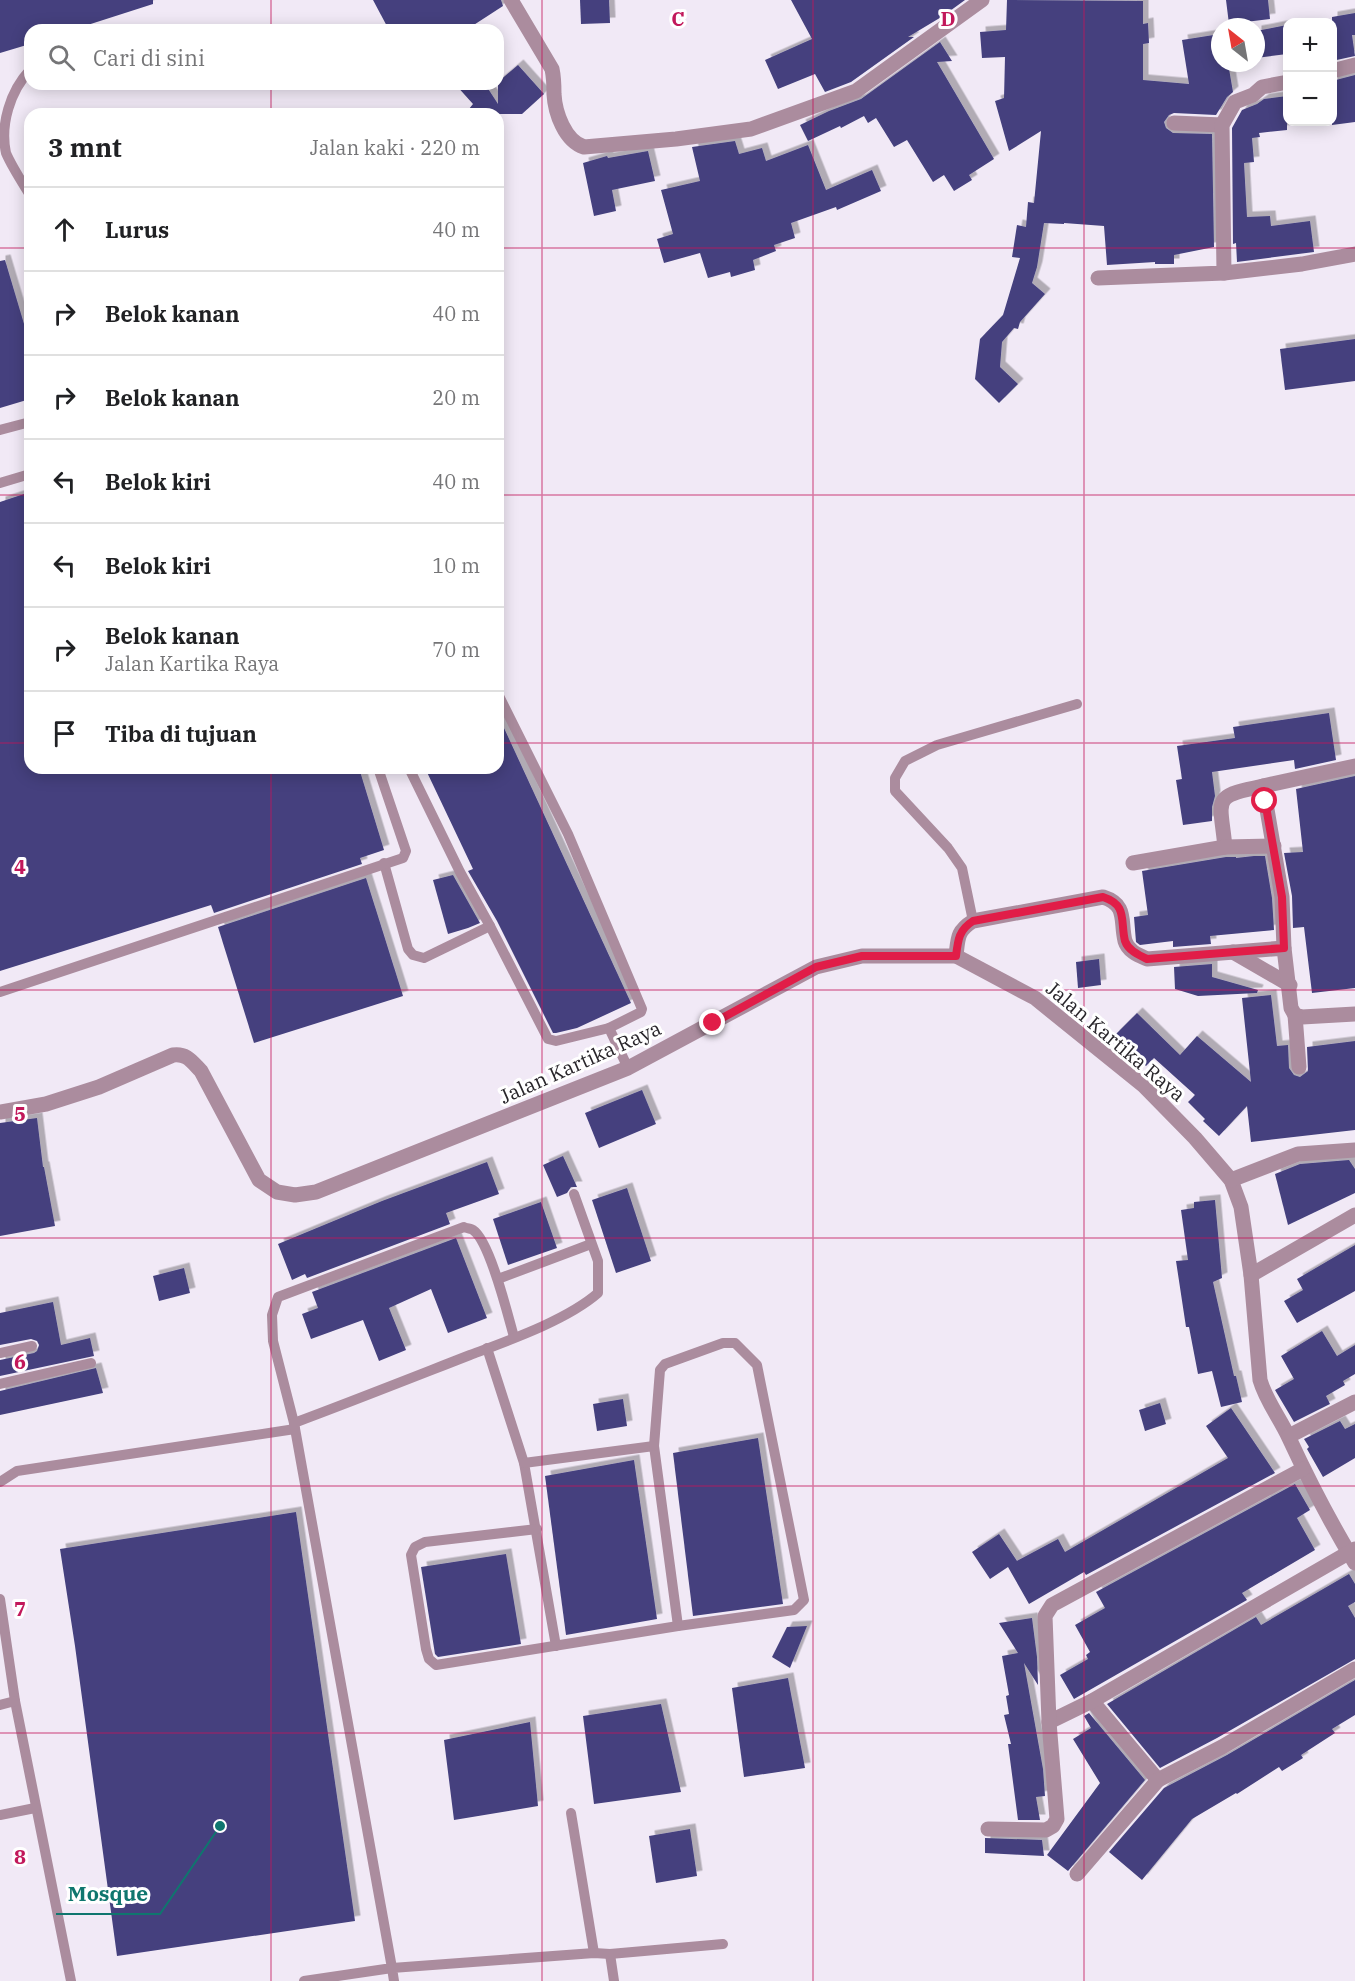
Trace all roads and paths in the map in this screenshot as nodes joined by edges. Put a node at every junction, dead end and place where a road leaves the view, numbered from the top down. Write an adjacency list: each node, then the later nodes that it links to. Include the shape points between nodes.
1 (512, 0): 2 (street, via 552,69 562,123 575,144 584,147 751,129 856,91)
2 (982, 0)
3 (1355, 65): 4 (street)
4 (1337, 70)
5 (24, 79): 9 (lane, via 9,100 1,128 5,152)
6 (1283, 83): 8 (street, via 1262,87 1235,102)
7 (1174, 123): 8 (street)
8 (1222, 125): 11 (street)
9 (24, 185)
10 (1355, 254): 11 (street)
11 (1224, 273): 12 (street)
12 (1098, 278)
13 (24, 424): 14 (lane)
14 (0, 430)
15 (24, 476): 16 (lane)
16 (0, 483)
17 (1077, 704): 27 (lane, via 937,744 905,761 895,778 895,791 962,868)
18 (504, 706): 36 (lane, via 568,834 642,1009)
19 (1355, 766): 22 (street)
20 (380, 774): 26 (lane, via 406,851 403,858)
21 (412, 774): 28 (lane)
22 (1263, 786): 23 (street); 24 (street, via 1235,792 1223,800)
23 (1274, 846): 24 (street); 29 (street)
24 (1225, 847): 25 (street)
25 (1133, 862)
26 (384, 863): 28 (lane, via 413,955 424,958); 33 (lane)
27 (973, 921): 30 (street, via 1103,897 1115,902 1123,916 1126,942 1147,959); 31 (street, via 958,937)
28 (490, 926): 36 (lane, via 548,1040)
29 (1284, 948): 30 (street); 32 (street)
30 (1233, 952): 32 (street)
31 (956, 956): 38 (street, Jalan Kartika Raya, via 862,956 816,967); 41 (street, Jalan Kartika Raya, via 1035,998 1144,1086)
32 (1290, 985): 35 (street)
33 (0, 992)
34 (1355, 1014): 35 (street)
35 (1295, 1015): 37 (street)
36 (609, 1028): 38 (lane)
37 (1299, 1067)
38 (628, 1068): 39 (street, Jalan Kartika Raya, via 316,1192 296,1195 278,1192 259,1180 201,1071 180,1054 99,1087 46,1104)
39 (0, 1112)
40 (1355, 1150): 41 (street, via 1298,1154)
41 (1231, 1180): 45 (street, Jalan Kartika Raya, via 1241,1207)
42 (574, 1194): 44 (lane)
43 (1355, 1215): 45 (street)
44 (591, 1244): 46 (lane); 47 (lane, via 598,1261 598,1293 571,1312)
45 (1251, 1275): 55 (street, Jalan Kartika Raya, via 1260,1380)
46 (498, 1279): 47 (lane); 54 (lane, via 482,1240 464,1227 278,1297 272,1315 273,1341)
47 (514, 1337): 49 (lane)
48 (32, 1346): 50 (lane)
49 (488, 1348): 54 (lane); 57 (lane)
50 (0, 1353)
51 (91, 1363): 52 (lane)
52 (0, 1384)
53 (1355, 1401): 55 (street)
54 (295, 1426): 59 (lane, via 17,1471); 79 (lane)
55 (1288, 1436): 58 (street, Jalan Kartika Raya)
56 (654, 1446): 57 (lane); 63 (lane); 63 (lane, via 660,1370 665,1364 723,1342 735,1343 757,1365 804,1600 794,1610)
57 (524, 1463): 60 (lane)
58 (1303, 1469): 61 (street, Jalan Kartika Raya); 69 (street, via 1052,1605 1045,1616)
59 (0, 1482)
60 (537, 1529): 64 (lane); 64 (lane, via 415,1546 411,1555 426,1649 436,1665)
61 (1353, 1555): 67 (street)
62 (0, 1599): 66 (lane)
63 (678, 1626): 64 (lane)
64 (556, 1646)
65 (1355, 1669): 70 (street)
66 (15, 1701): 68 (lane); 71 (lane)
67 (1092, 1701): 69 (street); 70 (street)
68 (0, 1705)
69 (1049, 1722): 74 (street, via 1057,1819 1046,1830)
70 (1158, 1780): 75 (street)
71 (35, 1808): 73 (lane); 80 (lane)
72 (571, 1813): 77 (lane)
73 (0, 1815)
74 (988, 1829)
75 (1077, 1874)
76 (723, 1944): 78 (lane)
77 (594, 1953): 78 (lane); 79 (lane)
78 (610, 1954): 83 (lane)
79 (392, 1968): 81 (lane); 82 (lane)
80 (70, 1981)
81 (304, 1981)
82 (394, 1981)
83 (614, 1981)

